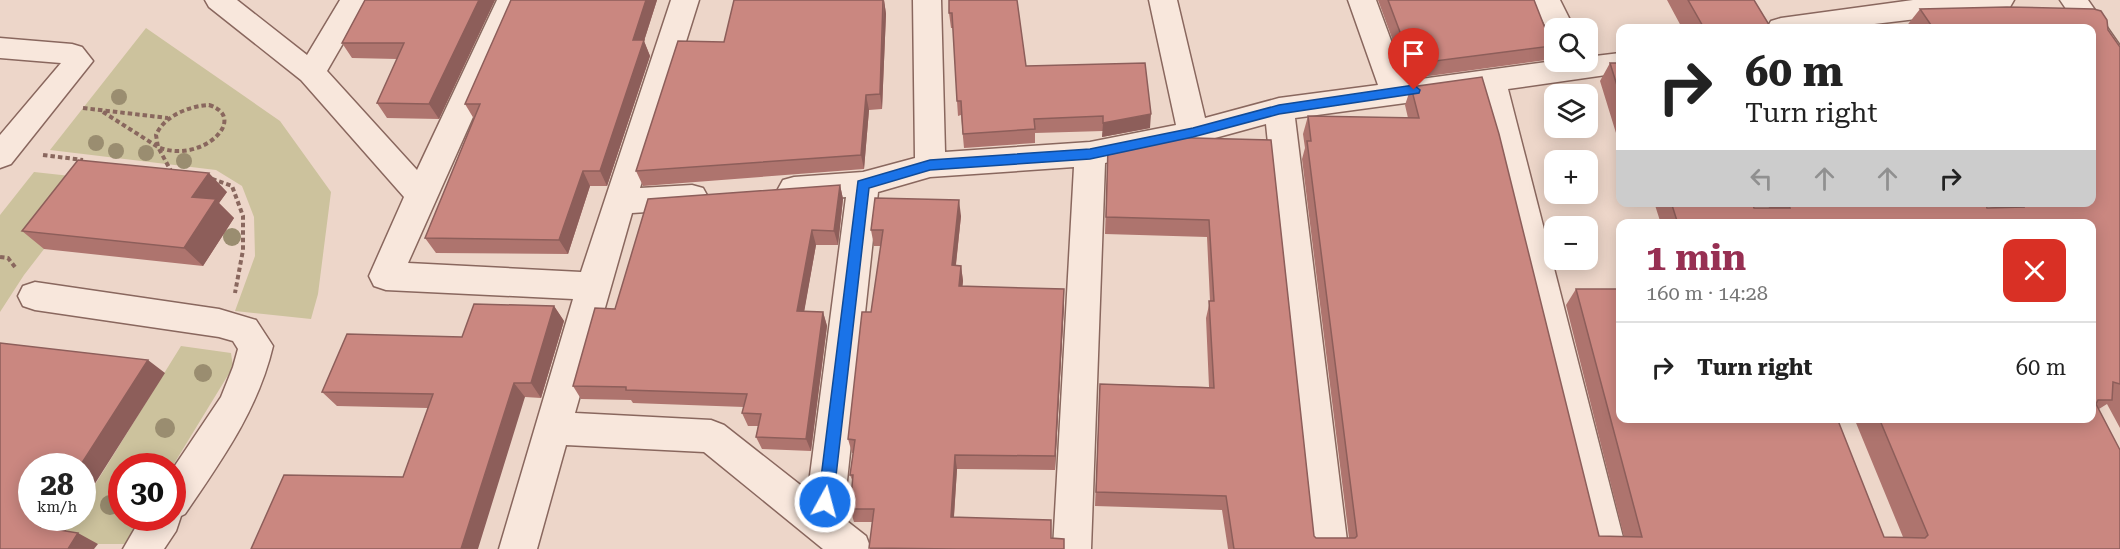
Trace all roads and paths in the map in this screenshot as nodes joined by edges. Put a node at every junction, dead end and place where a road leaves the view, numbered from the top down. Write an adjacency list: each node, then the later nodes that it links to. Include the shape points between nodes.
1 (219, 0): 21 (street)
2 (354, 0): 21 (street)
3 (511, 0): 40 (street)
4 (686, 0): 42 (street)
5 (927, 0): 33 (street)
6 (1163, 0): 28 (street)
7 (1362, 0): 23 (street)
8 (1546, 0): 11 (street)
9 (2000, 0): 12 (street)
10 (2074, 0): 14 (street)
11 (1555, 18)
12 (1877, 21): 13 (street)
13 (1795, 24)
14 (2090, 24)
15 (2096, 33): 19 (street)
16 (0, 48): 24 (street, via 72,54 79,61)
17 (1616, 63): 18 (street)
18 (1598, 65)
19 (2120, 68)
20 (1544, 72): 22 (street)
21 (311, 73): 40 (street)
22 (1491, 81): 23 (street); 55 (street)
23 (1395, 92): 25 (street)
24 (43, 103): 26 (path); 30 (street)
25 (1279, 109): 28 (street); 54 (street)
26 (101, 110): 27 (path); 29 (path)
27 (168, 118): 29 (path, via 156,134); 29 (path, via 189,108 210,107 223,115 224,122 216,137 196,150 173,154)
28 (1193, 133): 31 (street)
29 (158, 147): 35 (path)
30 (2, 153): 32 (path)
31 (1090, 154): 33 (street); 53 (street)
32 (88, 161)
33 (930, 165): 38 (street)
34 (159, 169): 35 (path)
35 (171, 171): 36 (path)
36 (182, 173)
37 (205, 177): 45 (path, via 232,186 243,216 243,250 236,291)
38 (863, 184): 39 (street); 48 (street)
39 (770, 191)
40 (421, 195): 43 (street, via 386,276)
41 (723, 195): 42 (street)
42 (619, 202): 43 (street)
43 (593, 286): 46 (street)
44 (35, 296): 45 (street)
45 (219, 323): 47 (street, via 244,330 256,346 252,368 233,409)
46 (554, 428): 48 (street, via 711,436); 51 (street)
47 (186, 481)
48 (823, 525): 52 (street)
49 (154, 531): 50 (street)
50 (142, 549)
51 (518, 549)
52 (852, 549)
53 (1072, 549)
54 (1329, 549)
55 (1607, 549)

